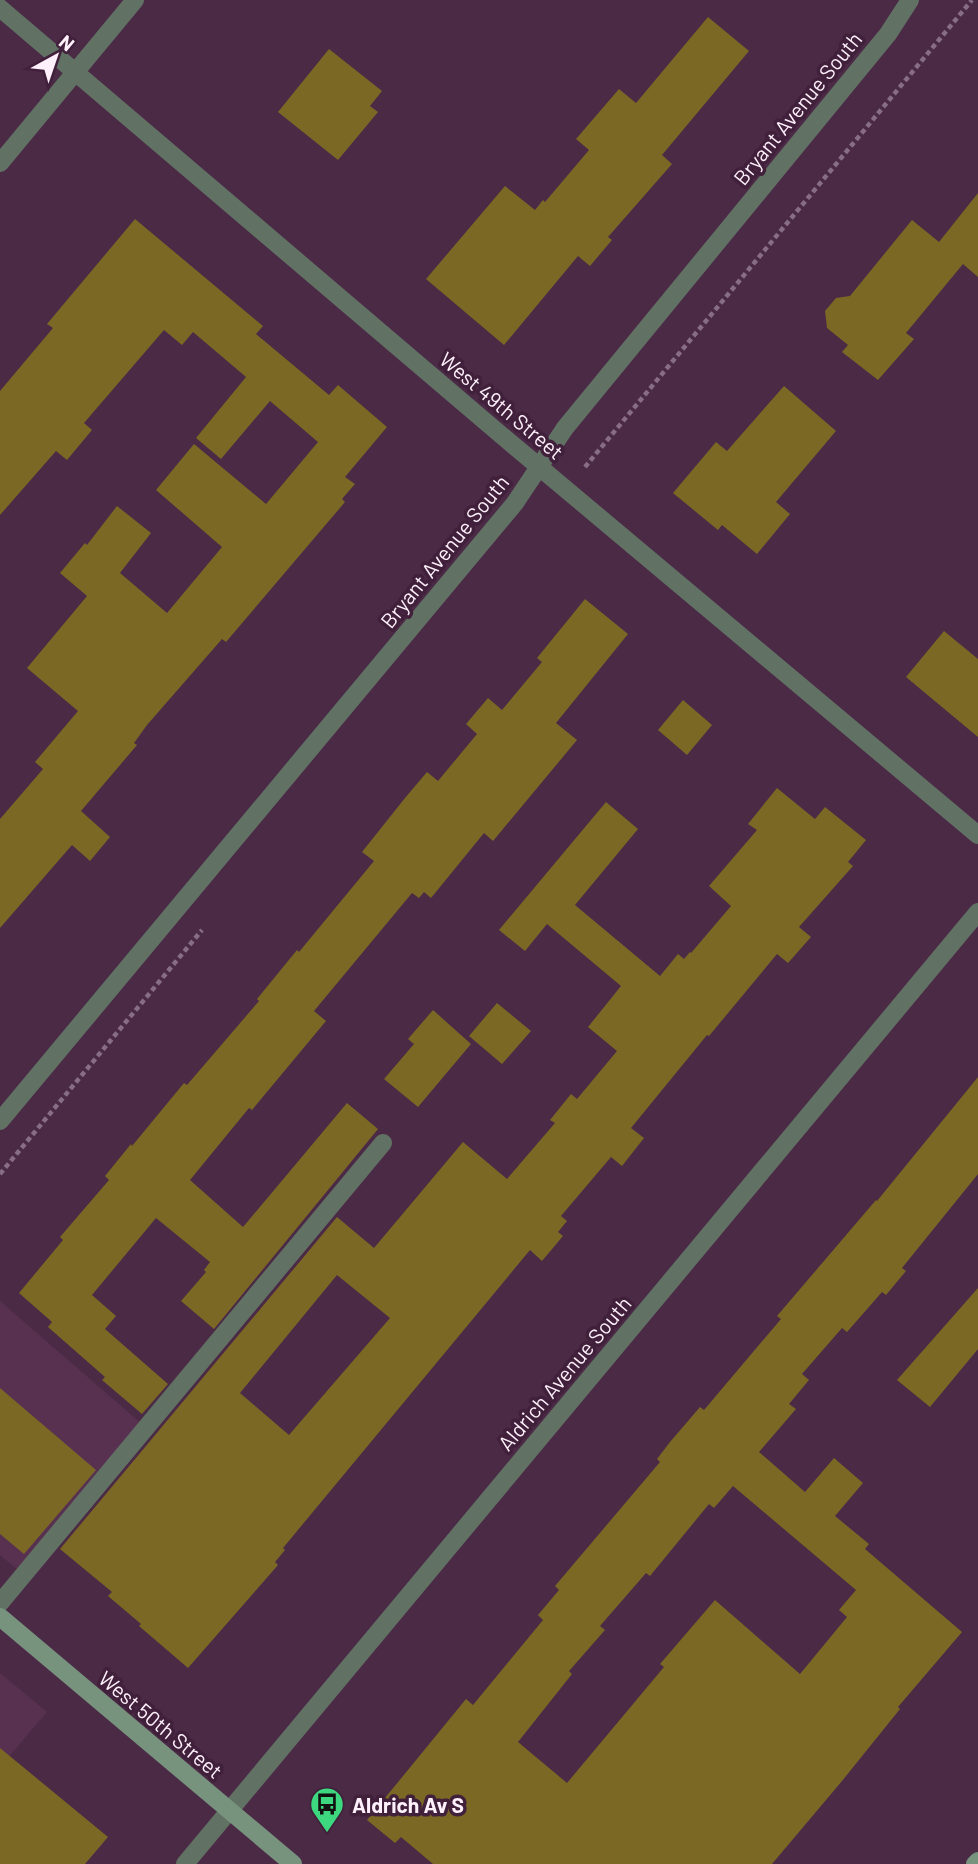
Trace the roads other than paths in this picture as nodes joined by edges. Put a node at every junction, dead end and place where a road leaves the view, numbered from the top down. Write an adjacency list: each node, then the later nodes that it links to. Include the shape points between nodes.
1 (135, 0): 4 (street)
2 (910, 0): 6 (street, Bryant Avenue South, via 888,34 565,428)
3 (0, 8): 4 (street, West 49th Street)
4 (75, 72): 5 (street); 6 (street, West 49th Street)
5 (0, 163)
6 (539, 467): 7 (street, West 49th Street); 9 (street, Bryant Avenue South, via 515,503)
7 (978, 835)
8 (978, 912): 13 (street, Aldrich Avenue South)
9 (0, 1121)
10 (383, 1143): 11 (street)
11 (0, 1603)
12 (0, 1617): 13 (main road, West 50th Street)
13 (229, 1811): 14 (street, Aldrich Avenue South); 15 (main road, West 50th Street)
14 (184, 1864)
15 (293, 1864)

